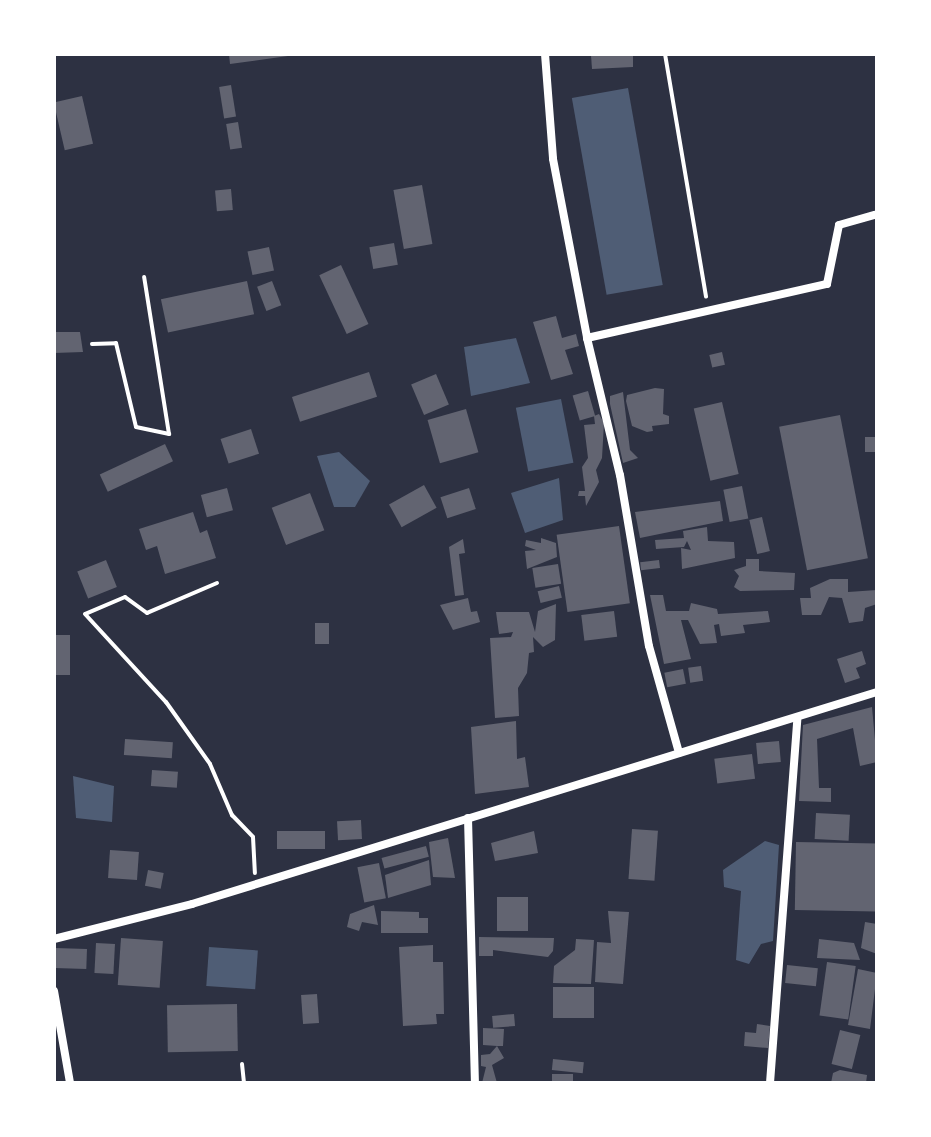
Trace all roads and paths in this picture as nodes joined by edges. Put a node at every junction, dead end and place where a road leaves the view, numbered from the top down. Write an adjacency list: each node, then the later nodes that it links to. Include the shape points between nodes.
1 (545, 54): 6 (street, via 553,159)
2 (665, 54): 5 (path)
3 (875, 215): 5 (street, via 839,225 827,284)
4 (144, 277): 7 (path, via 169,434 136,427 116,343)
5 (709, 311): 6 (street)
6 (587, 338): 11 (street, via 620,475 649,646)
7 (92, 344)
8 (217, 583): 13 (path, via 147,613 125,597 85,614 166,702 210,764 232,815 253,837)
9 (877, 692): 10 (street)
10 (797, 720): 11 (street); 20 (street)
11 (679, 753): 12 (street)
12 (468, 818): 13 (street); 19 (street)
13 (256, 884): 14 (street)
14 (54, 939)
15 (54, 991): 17 (street)
16 (242, 1064): 18 (path)
17 (70, 1083)
18 (244, 1083)
19 (475, 1083)
20 (770, 1083)

